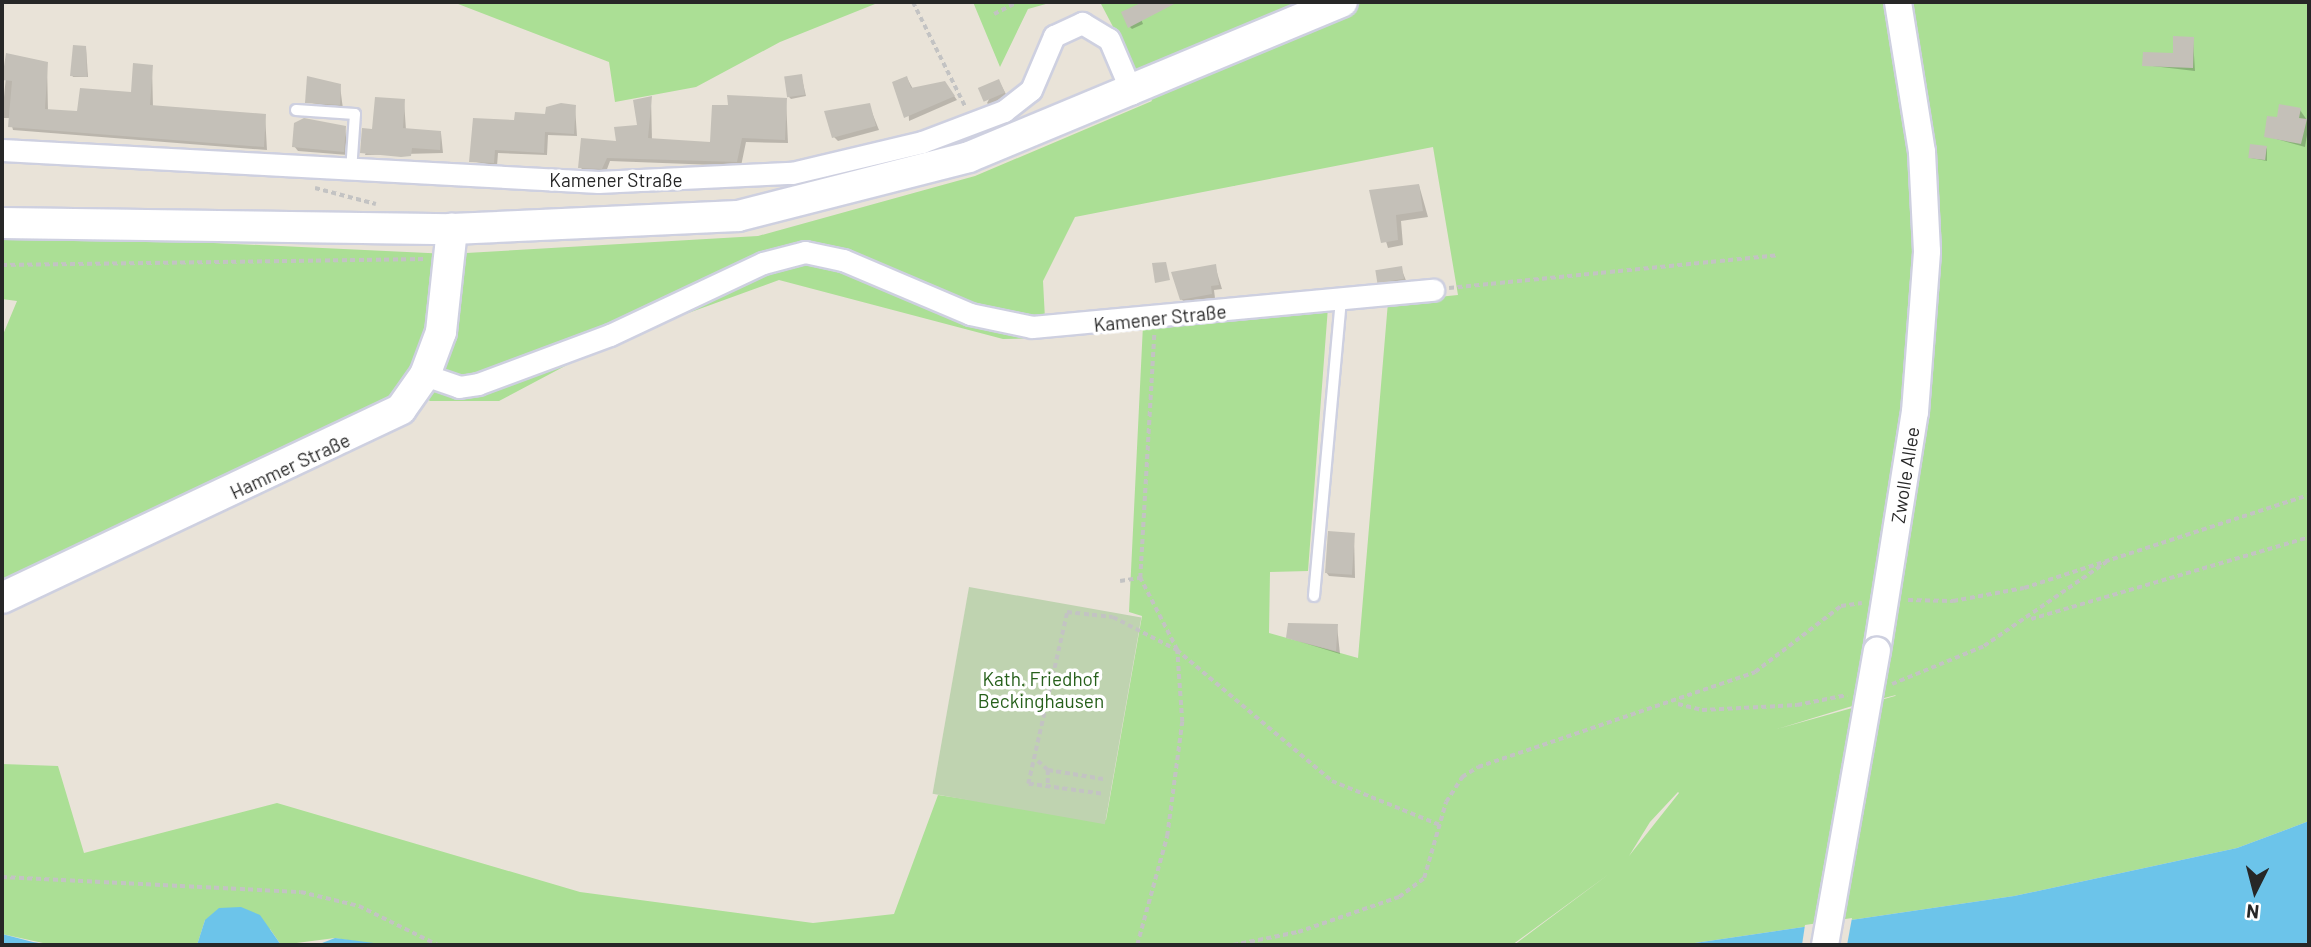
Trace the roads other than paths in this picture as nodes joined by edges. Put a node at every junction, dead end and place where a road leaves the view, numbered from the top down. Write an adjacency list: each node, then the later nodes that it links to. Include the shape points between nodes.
1 (1342, 2): 3 (main road)
2 (1898, 2): 14 (street, Zwolle Allee, bridge, via 1922,152 1927,251 1915,412)
3 (1132, 93): 6 (street, Kamener Straße, via 1109,39 1097,27 1074,24 1054,36 1023,102 974,124 839,164 742,177 598,182); 8 (main road, via 970,157 738,216 634,226)
4 (296, 110): 6 (lane, via 355,114)
5 (2, 150): 6 (street, Kamener Straße)
6 (351, 171)
7 (2, 223): 8 (main road)
8 (452, 229): 11 (main road, Hammer Straße, via 442,332)
9 (1433, 290): 10 (street, Kamener Straße)
10 (1341, 298): 11 (street, Kamener Straße, via 1077,328 1002,323 937,303 843,260 805,252 763,263 610,335 478,384 459,387); 12 (lane)
11 (425, 375): 13 (main road, Hammer Straße, via 401,409 364,432)
12 (1314, 596)
13 (2, 598)
14 (1825, 945)

